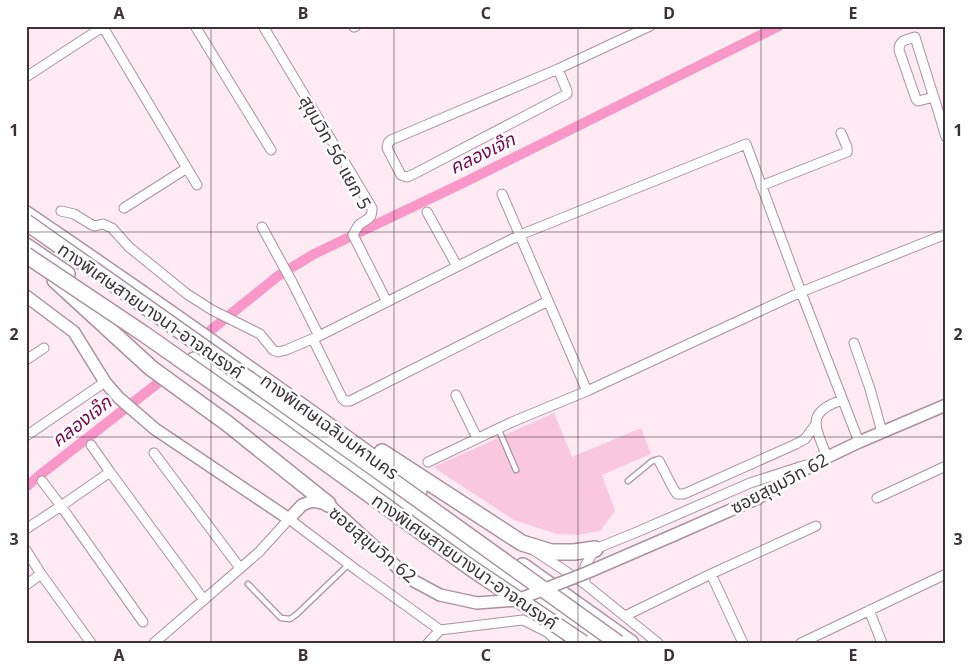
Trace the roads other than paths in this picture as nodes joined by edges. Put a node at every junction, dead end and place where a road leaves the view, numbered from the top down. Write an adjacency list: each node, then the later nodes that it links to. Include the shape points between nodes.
1 (195, 26): 11 (street)
2 (264, 26): 30 (street, สุขุมวิท 56 แยก 5, via 372,208 370,218 360,224 353,235)
3 (650, 26): 5 (street)
4 (103, 27): 6 (street); 12 (street)
5 (558, 70): 5 (street, via 391,140 387,148 401,175 414,174 567,94)
6 (26, 76)
7 (934, 97): 7 (street, via 914,37 901,42 899,50 916,99); 8 (street)
8 (944, 125): 10 (street)
9 (840, 132): 14 (street, via 848,152)
10 (946, 137)
11 (271, 150)
12 (187, 168): 13 (street); 16 (street)
13 (198, 185)
14 (761, 186): 23 (street, via 746,144); 27 (street)
15 (502, 194): 23 (street)
16 (124, 208)
17 (61, 211): 31 (street, via 74,214 92,225 103,224 112,228 129,247 187,294 260,334 273,350 286,350)
18 (427, 212): 26 (street)
19 (26, 214): 36 (highway, ทางพิเศษเฉลิมมหานคร)
20 (26, 222): 85 (highway, ทางพิเศษสายบางนา-อาจณรงค์, bridge)
21 (262, 227): 31 (street, via 292,282)
22 (946, 234): 27 (street)
23 (520, 235): 26 (street); 29 (street)
24 (26, 246): 84 (highway, ทางพิเศษเฉลิมมหานคร, via 318,444)
25 (26, 254): 58 (highway, via 151,368 228,424); 83 (highway, ทางพิเศษสายบางนา-อาจณรงค์, bridge, via 152,339 471,568)
26 (457, 266): 30 (street)
27 (801, 292): 37 (street); 39 (street)
28 (26, 296): 35 (street, via 74,332)
29 (548, 301): 31 (street, via 350,401 342,398); 37 (street)
30 (388, 302): 31 (street)
31 (316, 337)
32 (854, 343): 44 (street)
33 (44, 348): 34 (street)
34 (26, 360)
35 (105, 382): 43 (street); 60 (street, via 155,429)
36 (280, 390): 63 (highway); 86 (highway, ทางพิเศษเฉลิมมหานคร)
37 (587, 391): 42 (street)
38 (456, 395): 45 (street)
39 (842, 400): 41 (street, via 822,408); 46 (street)
40 (945, 408): 44 (street, ซอยสุขุมวิท 62)
41 (816, 424): 49 (street); 50 (street, via 800,442 684,494 677,494)
42 (498, 428): 45 (street); 53 (lane)
43 (28, 432)
44 (882, 432): 46 (street, ซอยสุขุมวิท 62)
45 (477, 438): 51 (street)
46 (859, 442): 49 (street, ซอยสุขุมวิท 62)
47 (91, 446): 54 (street)
48 (154, 453): 67 (street)
49 (822, 459): 58 (street, ซอยสุขุมวิท 62, bridge, via 758,498 516,600 477,602 440,595 399,569); 64 (street, via 750,482)
50 (659, 461): 56 (lane, via 651,462)
51 (428, 462)
52 (946, 466): 57 (street)
53 (516, 470)
54 (110, 472): 59 (street); 74 (street)
55 (42, 481): 59 (street)
56 (628, 481)
57 (877, 498)
58 (328, 504): 60 (street, ซอยสุขุมวิท 62, via 312,501 302,505)
59 (61, 506): 62 (street); 77 (street)
60 (289, 519): 66 (street); 67 (street)
61 (816, 526): 69 (street)
62 (26, 529)
63 (522, 543): 64 (highway, via 551,552); 72 (street)
64 (595, 549): 72 (street, via 585,566)
65 (26, 550): 68 (street)
66 (349, 564): 71 (lane, via 290,619 281,618); 78 (street)
67 (240, 568): 74 (street)
68 (41, 574): 73 (street); 79 (street)
69 (711, 574): 76 (street); 88 (street)
70 (946, 574): 75 (street)
71 (248, 584)
72 (585, 584): 76 (street)
73 (26, 585)
74 (204, 600): 80 (street)
75 (869, 610): 89 (street); 90 (street)
76 (625, 616): 87 (street)
77 (143, 622)
78 (440, 630): 81 (street); 82 (street, via 523,620 547,632)
79 (90, 643)
80 (154, 643)
81 (428, 643)
82 (559, 643)
83 (583, 643)
84 (601, 643)
85 (618, 643)
86 (631, 643)
87 (658, 643)
88 (743, 643)
89 (801, 643)
90 (882, 643)

